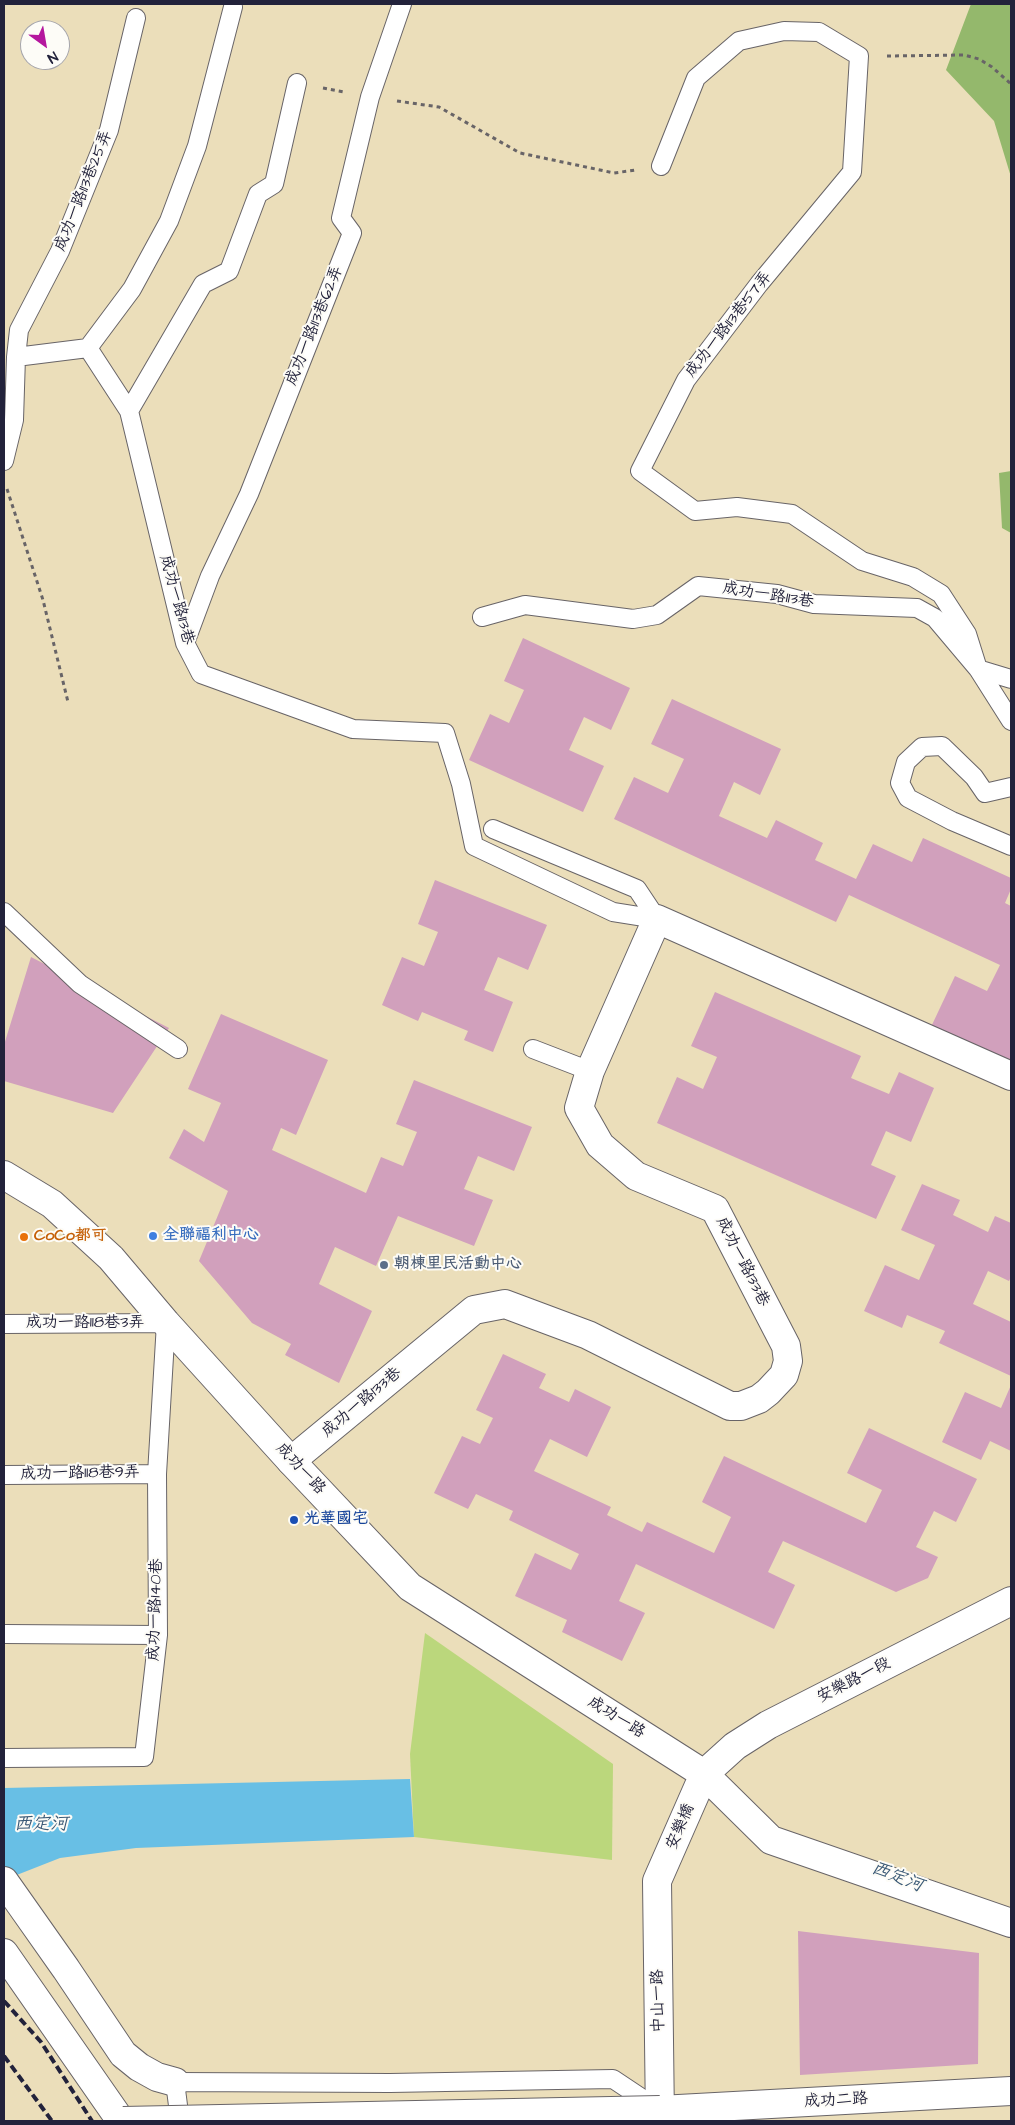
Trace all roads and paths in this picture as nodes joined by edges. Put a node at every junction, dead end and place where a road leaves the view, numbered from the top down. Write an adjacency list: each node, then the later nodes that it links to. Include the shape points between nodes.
1 (402, 4): 7 (lane, 成功一路113巷62弄)
2 (233, 7): 9 (lane, via 197,146 169,221 132,289)
3 (136, 18): 10 (lane, 成功一路113巷25弄, via 109,130 60,251 19,330)
4 (859, 56): 6 (path, via 964,55 992,67); 8 (lane, via 819,32 784,30 739,41 696,78); 16 (lane, 成功一路113巷57弄, via 852,172 759,284 686,380 640,471 695,511 737,507 792,514 862,561 913,577 941,594 967,634)
5 (297, 83): 7 (path); 11 (lane, via 274,184 258,194 230,271 204,284)
6 (1011, 84)
7 (370, 97): 8 (path, via 439,107 520,153 614,173); 15 (lane, 成功一路113巷62弄, via 341,218 352,233 249,494 210,576)
8 (661, 166)
9 (88, 348): 10 (lane); 11 (lane, 成功一路113巷)
10 (16, 357): 12 (lane, via 14,420)
11 (129, 411): 15 (lane, 成功一路113巷)
12 (4, 461)
13 (7, 488): 18 (path, via 43,600)
14 (482, 617): 16 (lane, 成功一路113巷, via 524,605 634,619 657,615 698,586 777,594 814,604 917,608 935,618)
15 (186, 643): 24 (lane, 成功一路113巷, via 201,674 344,726 445,733 461,784 474,846 613,912)
16 (978, 669): 17 (lane); 19 (lane, 成功一路113巷)
17 (1011, 679)
18 (68, 702)
19 (1011, 721)
20 (1011, 787): 22 (lane, via 985,793 974,777 942,746 922,747 906,762 900,782 908,798)
21 (493, 829): 24 (lane, via 637,889)
22 (1011, 846)
23 (4, 912): 25 (lane, via 80,984)
24 (657, 920): 27 (main road, 成功一路133巷); 28 (main road)
25 (178, 1049)
26 (533, 1050): 27 (lane)
27 (590, 1070): 32 (main road, 成功一路133巷, via 580,1108 600,1145 636,1176 715,1208 786,1346 788,1361 784,1375 759,1399 730,1406 588,1335 505,1304 474,1310)
28 (1011, 1076)
29 (4, 1175): 31 (main road, 成功一路, via 52,1204 110,1258)
30 (4, 1324): 31 (lane, 成功一路118巷3弄)
31 (166, 1324): 32 (main road, 成功一路); 33 (lane, 成功一路140巷)
32 (292, 1461): 39 (main road, 成功一路, via 410,1587)
33 (156, 1474): 34 (lane, 成功一路118巷9弄); 37 (lane, 成功一路140巷)
34 (4, 1475)
35 (1011, 1601): 39 (main road, 安樂路一段, via 768,1725 735,1746)
36 (4, 1634): 37 (lane)
37 (158, 1635): 38 (lane, 成功一路140巷, via 144,1757)
38 (4, 1758)
39 (701, 1781): 40 (main road, 安樂橋); 42 (main road, 成功一路, via 771,1840)
40 (658, 1881): 46 (main road, 中山一路)
41 (8, 1887): 44 (main road, via 123,2054 156,2077)
42 (1011, 1923)
43 (4, 1953): 47 (main road)
44 (176, 2082): 46 (lane, via 390,2083 613,2078); 48 (lane)
45 (1011, 2091): 46 (main road, 成功二路)
46 (656, 2118): 47 (main road, 成功二路, bridge)
47 (122, 2121)
48 (180, 2121)

